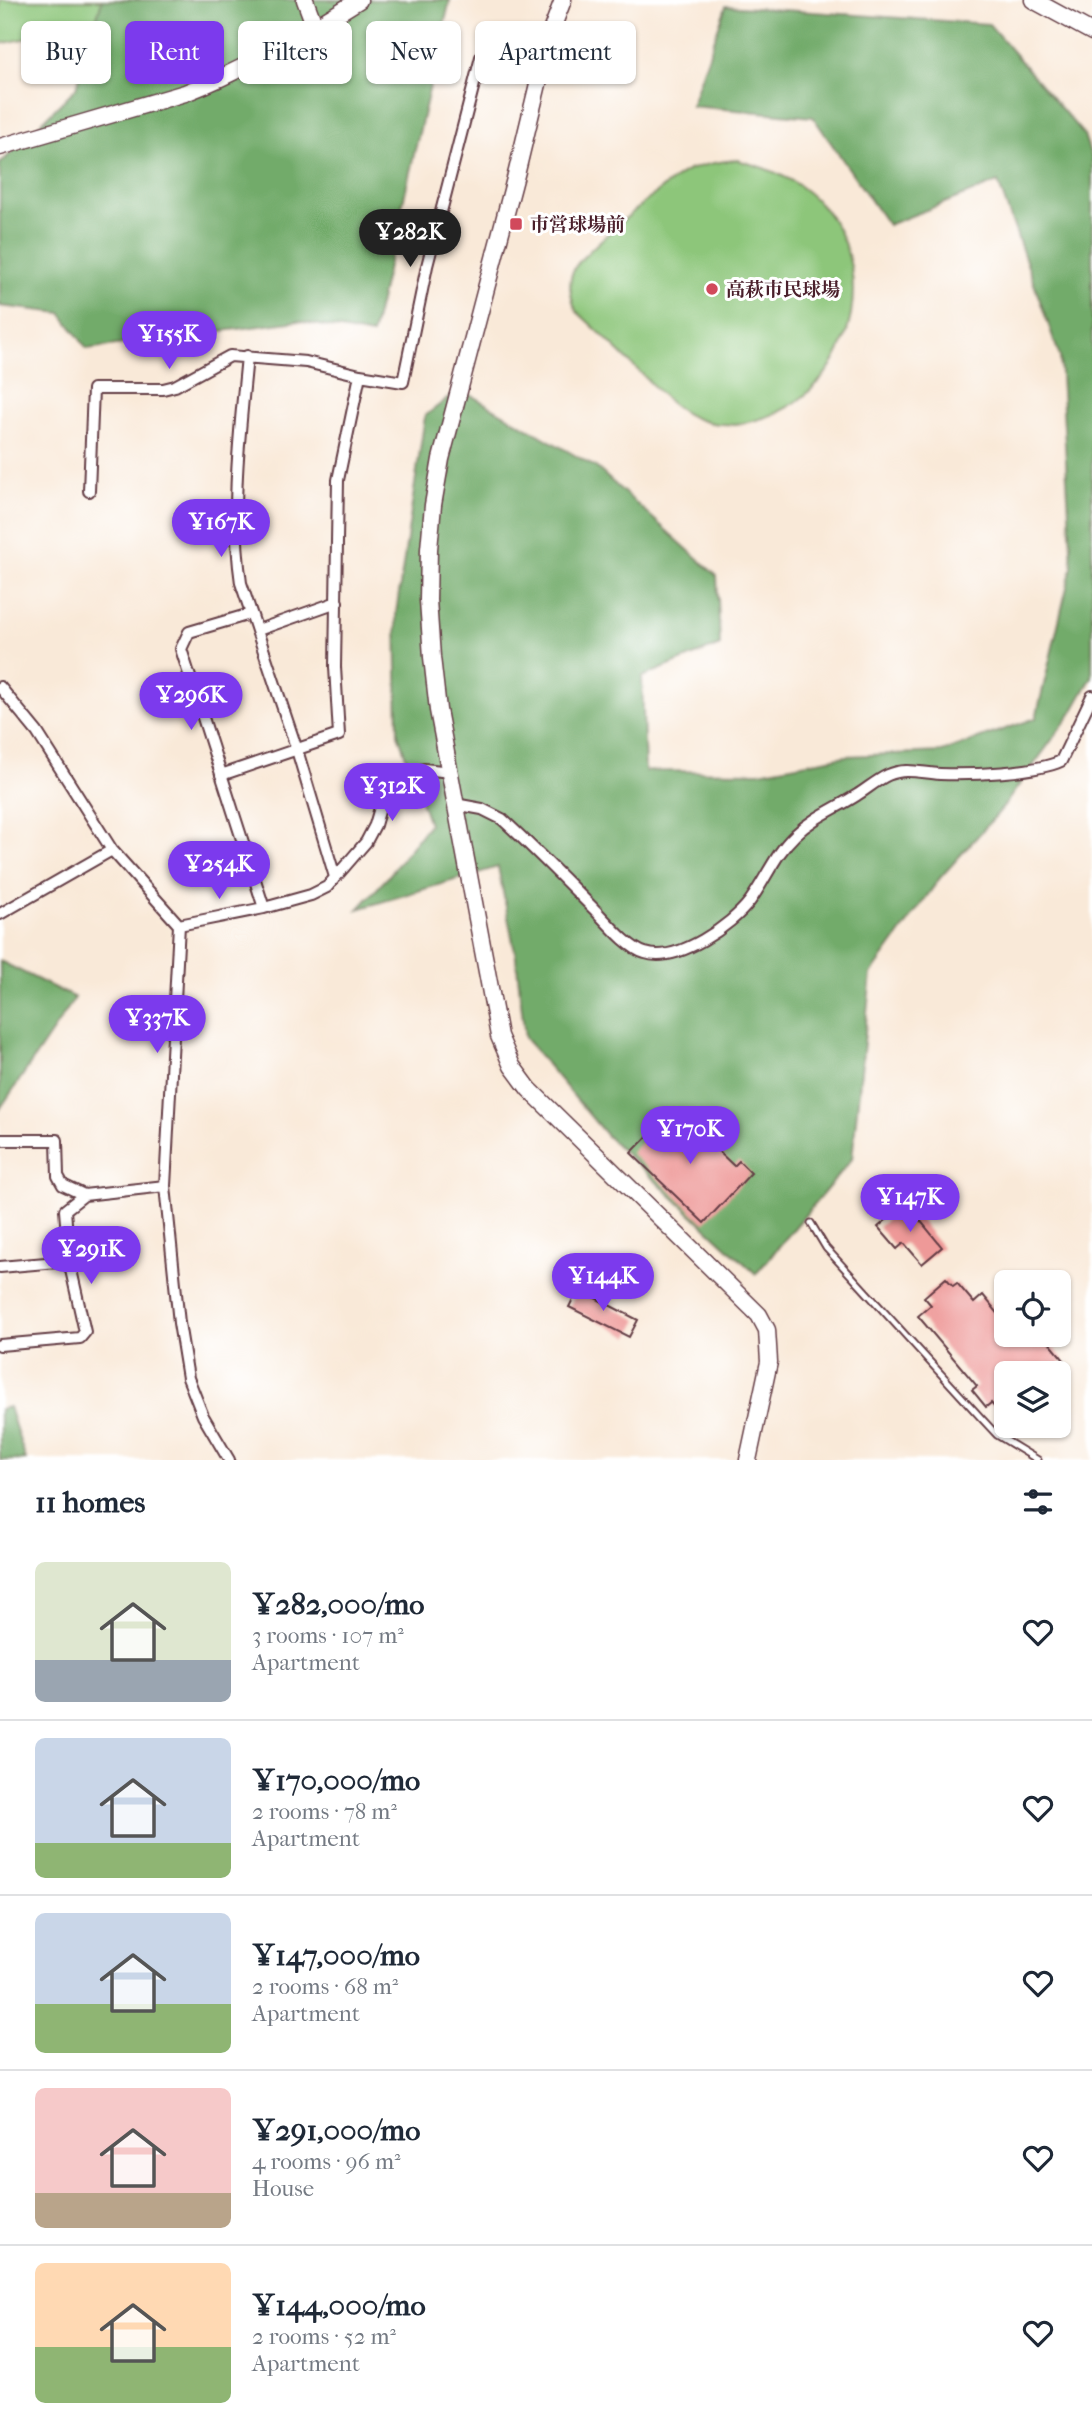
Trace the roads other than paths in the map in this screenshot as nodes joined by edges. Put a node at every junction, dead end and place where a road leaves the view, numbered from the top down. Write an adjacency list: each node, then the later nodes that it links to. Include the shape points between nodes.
1 (305, 0): 5 (street)
2 (359, 0): 6 (street)
3 (563, 0): 20 (street, via 550,34 432,505 428,600 438,710)
4 (1033, 0): 7 (street)
5 (313, 21)
6 (325, 21)
7 (1092, 32)
8 (238, 71): 10 (street, via 185,93)
9 (475, 80): 12 (street, via 427,266 403,382)
10 (0, 147)
11 (247, 356): 12 (street, via 306,362); 13 (street, via 230,356 163,389 93,389); 15 (street, via 235,484 237,557)
12 (360, 375): 14 (street, via 338,480)
13 (89, 491)
14 (337, 602): 16 (street); 19 (street, via 339,735)
15 (250, 614): 16 (street); 21 (street, via 189,632 181,649)
16 (258, 630): 19 (street)
17 (0, 687): 23 (street, via 37,732)
18 (1092, 696): 22 (street, via 1061,761 1028,769 939,774 907,770 884,777 816,817 793,837 775,857 749,902 711,935 656,955 644,953 625,939 502,819)
19 (297, 750): 21 (street); 24 (street)
20 (450, 772): 22 (street); 24 (street, via 424,769 401,774 382,801 366,842)
21 (222, 775): 25 (street)
22 (455, 804): 36 (street, via 492,1004 512,1066 553,1114 750,1304 767,1330 769,1362)
23 (112, 850): 26 (street); 27 (street)
24 (335, 877): 25 (street, via 311,895)
25 (264, 908): 27 (street)
26 (0, 914)
27 (180, 925): 29 (street)
28 (0, 1140): 30 (street, via 57,1140 58,1176 63,1185)
29 (165, 1186): 30 (street); 35 (street, via 188,1378 202,1416)
30 (84, 1195): 32 (street, via 65,1209)
31 (811, 1223): 37 (lane, via 826,1248 997,1435)
32 (69, 1261): 33 (street); 34 (street, via 85,1332 80,1338)
33 (0, 1267)
34 (0, 1345)
35 (229, 1460)
36 (748, 1460)
37 (1038, 1460)

